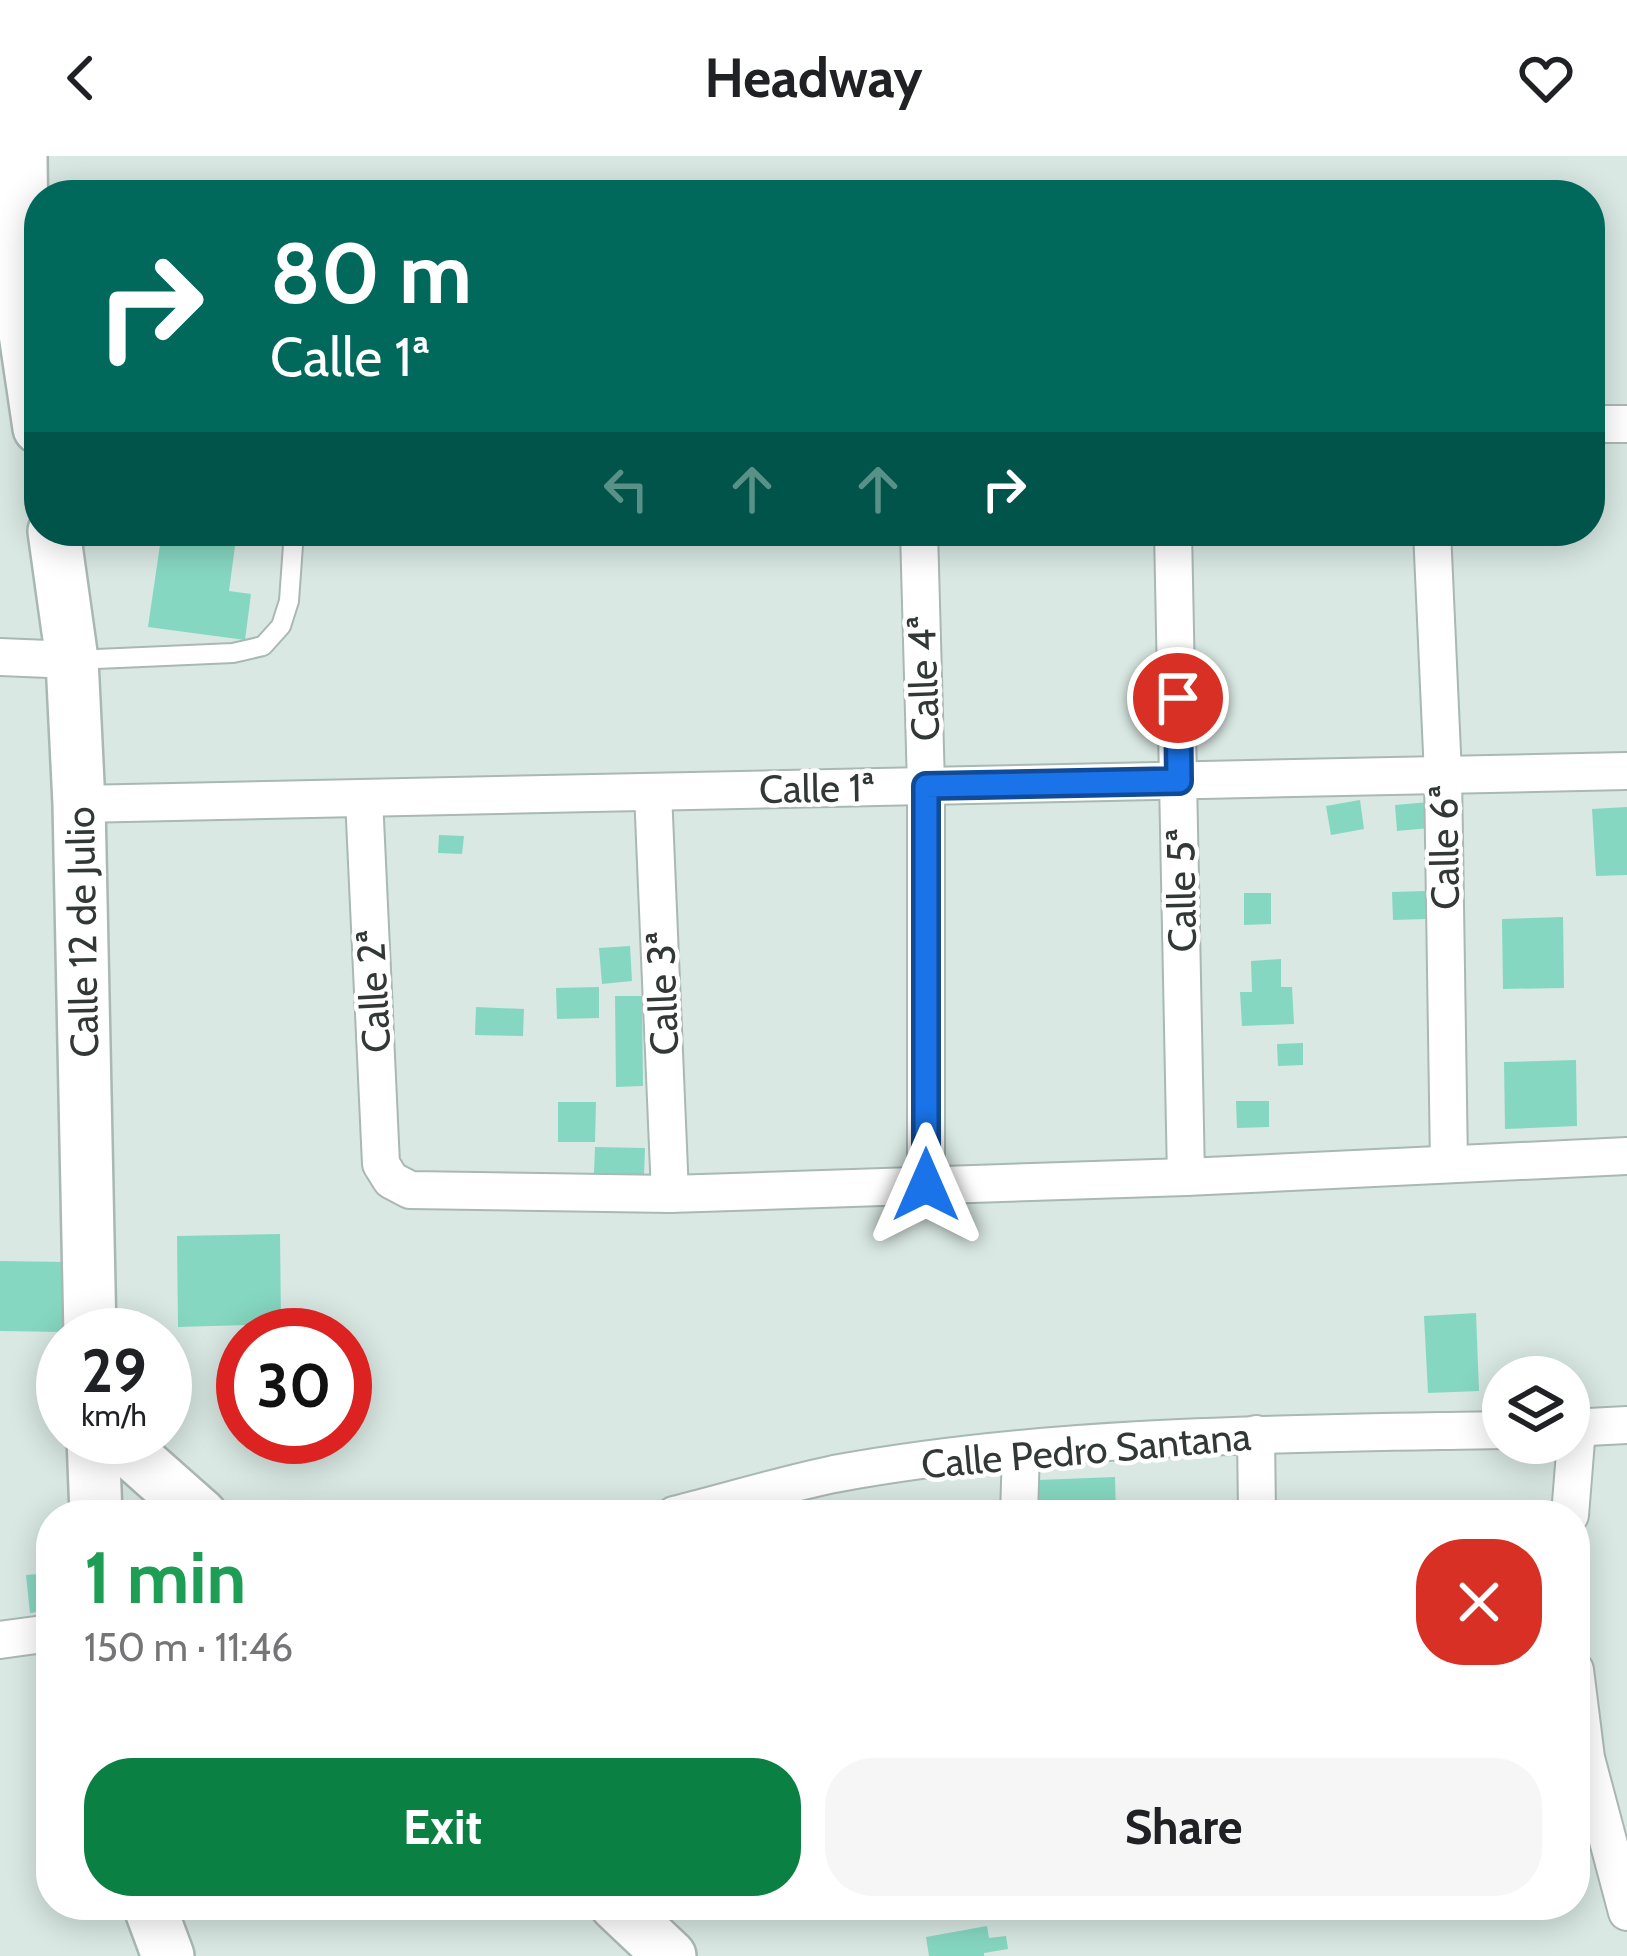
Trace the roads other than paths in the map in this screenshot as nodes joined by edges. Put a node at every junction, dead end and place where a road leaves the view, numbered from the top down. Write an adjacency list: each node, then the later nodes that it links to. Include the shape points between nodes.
1 (21, 156): 2 (main road)
2 (24, 327)
3 (56, 546): 9 (main road, Calle 12 de Julio)
4 (293, 546): 9 (lane, via 289,601 263,646)
5 (919, 546): 13 (street, Calle 4ª)
6 (1173, 546): 12 (street, Calle 5ª)
7 (1433, 546): 11 (street, Calle 6ª)
8 (0, 658): 9 (street)
9 (72, 661): 16 (main road, Calle 12 de Julio)
10 (1627, 771): 11 (street, Calle 1ª)
11 (1443, 775): 12 (street, Calle 1ª); 18 (street, Calle 6ª)
12 (1179, 781): 13 (street, Calle 1ª); 19 (street, Calle 5ª)
13 (926, 786): 14 (street, Calle 1ª); 20 (street, Calle 4ª)
14 (653, 792): 15 (street, Calle 1ª); 21 (street, Calle 3ª)
15 (364, 798): 16 (street, Calle 1ª); 21 (street, Calle 2ª, via 381,1164 391,1180 410,1190)
16 (80, 804): 22 (main road, Calle 12 de Julio)
17 (1627, 1156): 18 (street)
18 (1449, 1164): 19 (street)
19 (1186, 1177): 20 (street)
20 (926, 1185): 21 (street)
21 (670, 1194)
22 (89, 1308)
23 (1627, 1425): 24 (street)
24 (1590, 1427)
25 (1482, 1430): 26 (street, Calle Pedro Santana)
26 (1256, 1435): 27 (street, Calle Pedro Santana); 35 (street)
27 (1021, 1450): 33 (street, Calle Pedro Santana, via 834,1474); 34 (street)
28 (94, 1464): 31 (main road)
29 (143, 1464): 32 (main road)
30 (1572, 1464): 36 (street)
31 (95, 1500)
32 (184, 1500)
33 (733, 1500)
34 (1019, 1500)
35 (1257, 1500)
36 (1571, 1500)
37 (36, 1635): 38 (street)
38 (0, 1640)
39 (1590, 1788): 40 (street)
40 (1627, 1912)
41 (155, 1920): 43 (main road)
42 (632, 1920): 44 (main road)
43 (168, 1956)
44 (670, 1956)

